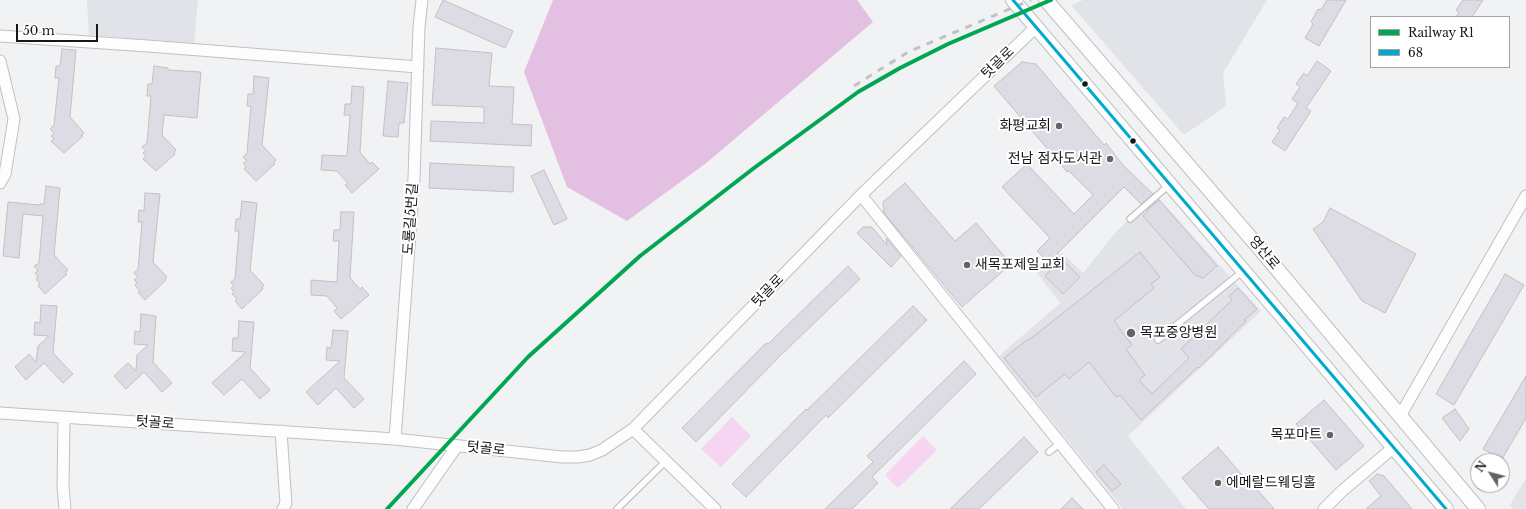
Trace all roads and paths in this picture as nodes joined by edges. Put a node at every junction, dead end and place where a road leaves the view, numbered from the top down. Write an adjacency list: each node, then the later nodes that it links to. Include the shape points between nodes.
1 (422, 0): 7 (street, 도룡길5번길)
2 (1014, 0): 4 (street, 영산로)
3 (1046, 0): 16 (street, 영산로)
4 (1036, 27): 9 (street, 영산로); 10 (street, 텃골로)
5 (0, 36): 7 (street)
6 (0, 61): 8 (street, via 14,119 5,174)
7 (418, 67): 20 (street, 도룡길5번길, via 414,178)
8 (0, 183)
9 (1169, 184): 12 (lane); 13 (street, 영산로)
10 (861, 195): 18 (street, 텃골로); 21 (street)
11 (1526, 196): 16 (street)
12 (1130, 219)
13 (1243, 271): 14 (lane); 23 (street, 영산로)
14 (1158, 340)
15 (0, 413): 17 (street, 텃골로)
16 (1400, 416): 34 (street, 영산로)
17 (64, 418): 19 (street, 텃골로); 26 (street)
18 (633, 429): 22 (street, 텃골로, via 602,450 578,457); 25 (street)
19 (281, 431): 20 (street, 텃골로); 27 (street, via 286,503)
20 (395, 439): 22 (street, 텃골로)
21 (1060, 443): 24 (lane); 31 (street)
22 (457, 446): 28 (street, 텃골로)
23 (1394, 447): 32 (street); 33 (street, 영산로)
24 (1050, 452)
25 (666, 461): 29 (lane); 30 (street)
26 (64, 509)
27 (283, 509)
28 (413, 509)
29 (617, 509)
30 (715, 509)
31 (1113, 509)
32 (1324, 509)
33 (1446, 509)
34 (1478, 509)

